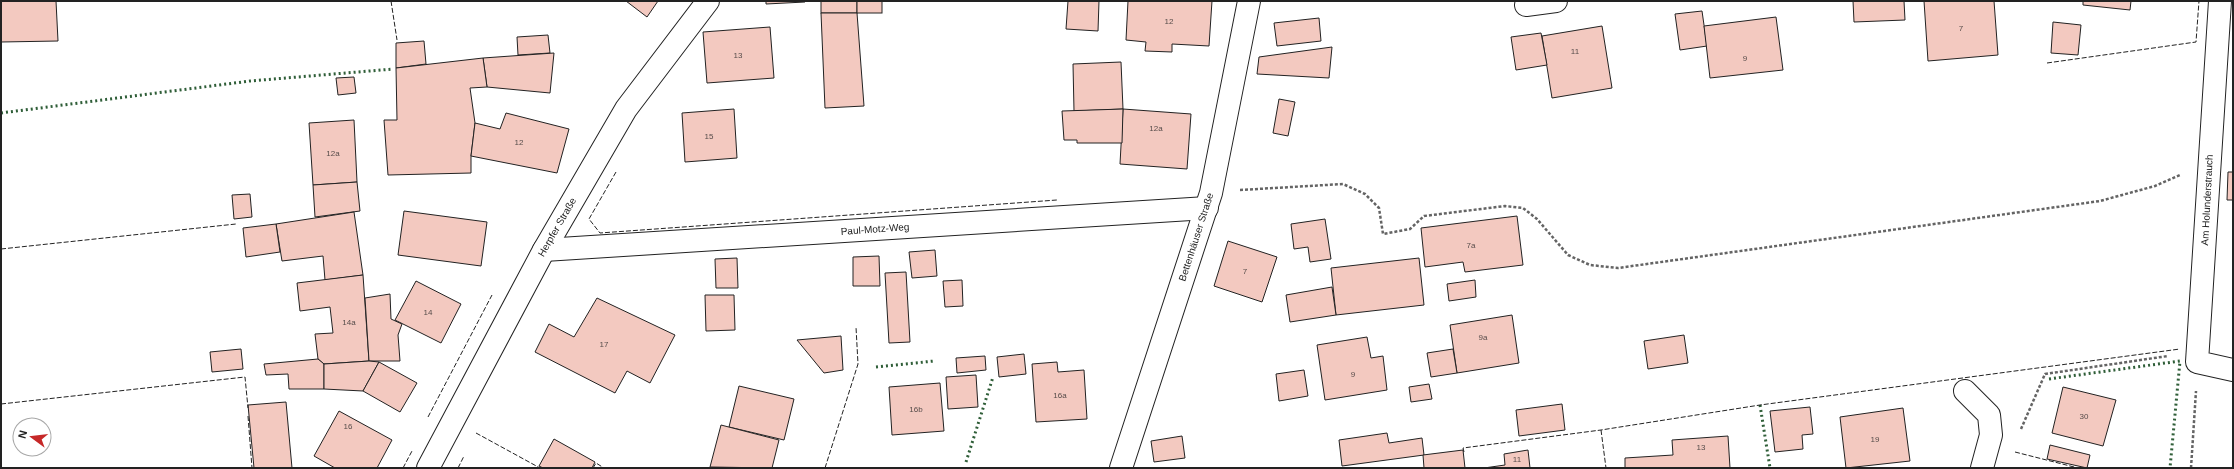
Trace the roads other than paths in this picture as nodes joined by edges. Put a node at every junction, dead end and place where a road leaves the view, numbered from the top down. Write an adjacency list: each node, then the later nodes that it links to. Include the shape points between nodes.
1 (708, 1): 7 (street, Herpfer Straße, via 626,108)
2 (1249, 1): 6 (street, Bettenhäuser Straße)
3 (1556, 1): 5 (street)
4 (2220, 1): 8 (street, Am Holunderstrauch, via 2198,358)
5 (1526, 5)
6 (1209, 200): 7 (street, Paul-Motz-Weg); 11 (street, Bettenhäuser Straße)
7 (544, 250): 10 (street, Herpfer Straße)
8 (2233, 370)
9 (1965, 392): 12 (street, via 1989,415 1991,435)
10 (428, 468)
11 (1121, 468)
12 (1982, 468)

